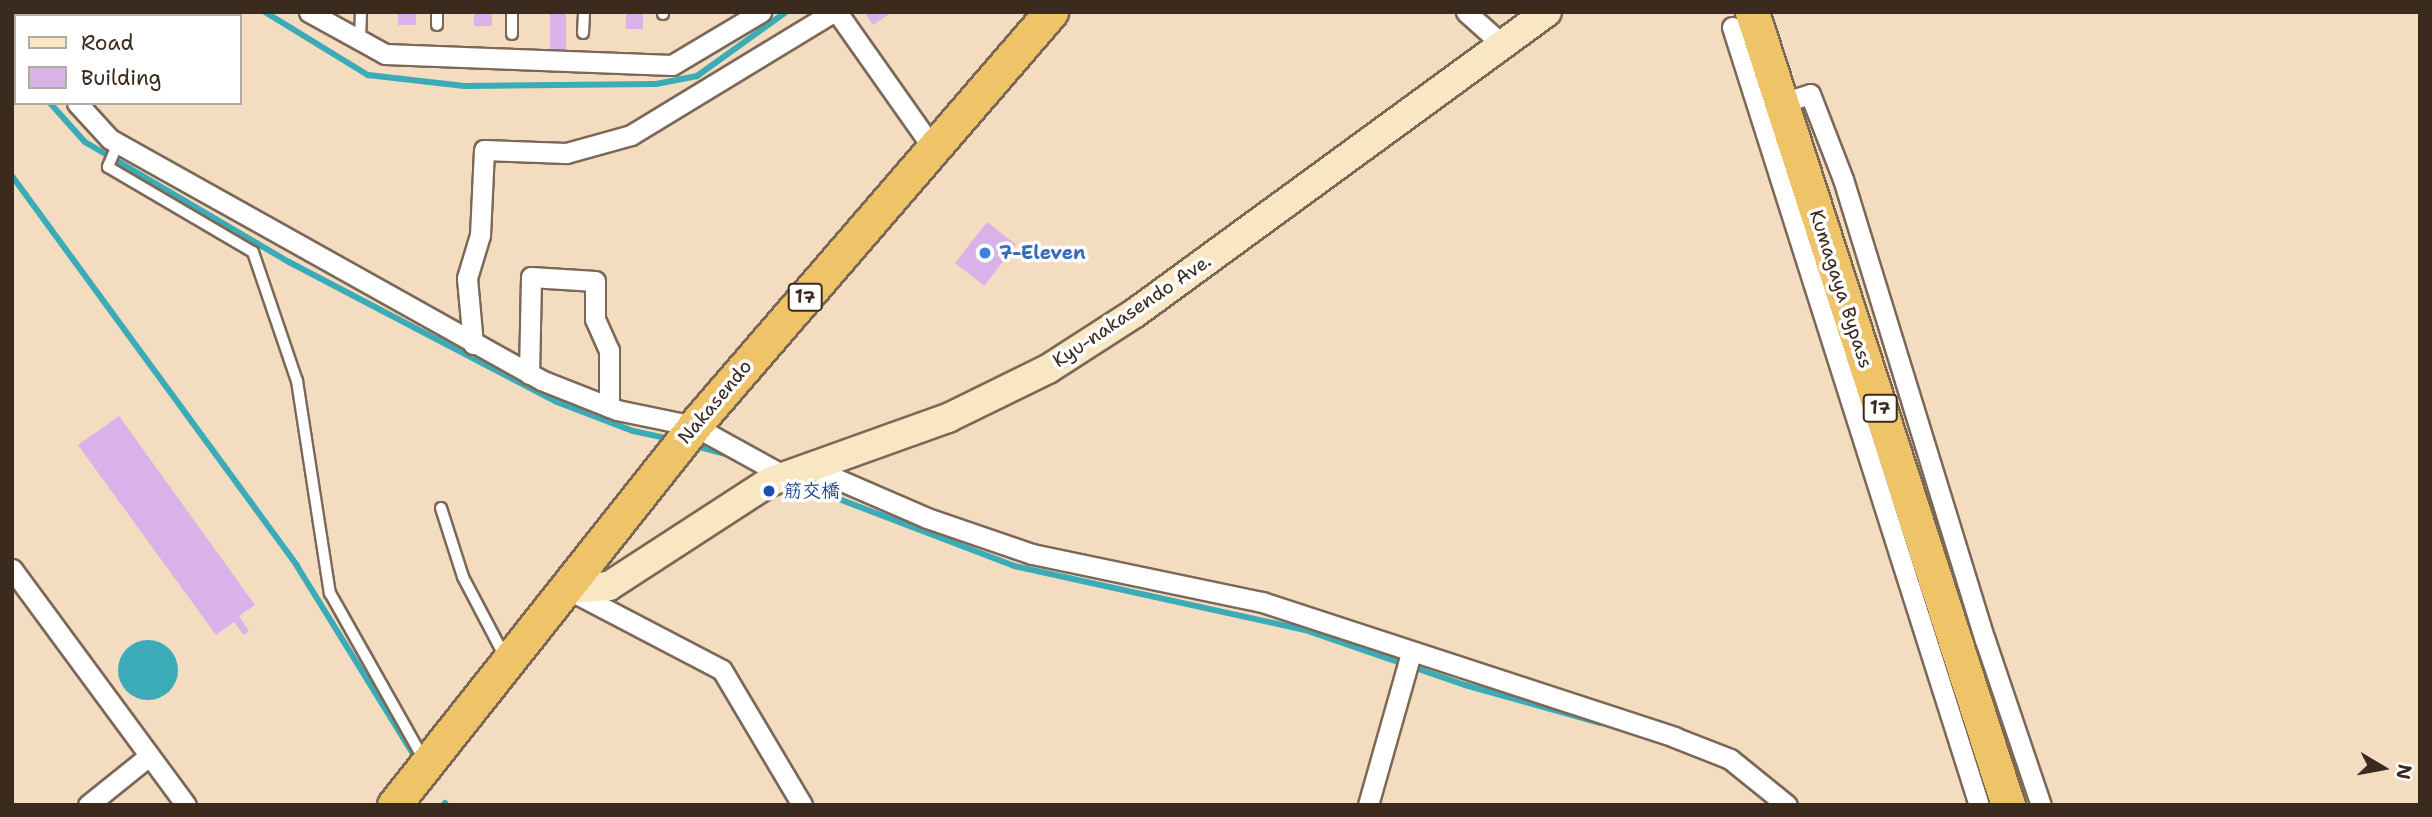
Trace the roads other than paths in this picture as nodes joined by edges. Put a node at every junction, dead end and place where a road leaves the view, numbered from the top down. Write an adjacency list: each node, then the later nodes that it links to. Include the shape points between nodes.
1 (309, 12): 15 (street)
2 (361, 12): 15 (lane)
3 (437, 12): 12 (lane)
4 (512, 12): 14 (lane)
5 (584, 12): 13 (lane)
6 (761, 12): 15 (street, via 672,65 385,54)
7 (835, 12): 20 (street); 22 (street, via 631,135 566,153 484,149 480,235 467,278)
8 (1051, 12): 20 (highway, Nakasendo / 17)
9 (1466, 12): 16 (street)
10 (1547, 12): 16 (main road, Kyu-nakasendo Ave.)
11 (1742, 20): 17 (highway, Kumagaya Bypass / 17); 21 (street)
12 (437, 25)
13 (583, 33)
14 (512, 34)
15 (360, 40)
16 (1503, 45): 26 (main road, Kyu-nakasendo Ave., via 1083,348 948,418)
17 (1781, 103): 21 (highway, Kumagaya Bypass / 17); 43 (street, via 1810,94 1843,179 1980,627)
18 (79, 105): 19 (street)
19 (118, 143): 22 (street); 34 (lane, via 108,167 253,251 296,381 330,593)
20 (933, 148): 25 (highway, Nakasendo / 17)
21 (1801, 205): 32 (highway, Kumagaya Bypass / 17)
22 (473, 344): 23 (street)
23 (529, 374): 24 (street); 24 (street, via 531,277 595,281 595,319 609,350)
24 (609, 407): 25 (street)
25 (694, 426): 26 (street); 29 (highway, Nakasendo / 17)
26 (794, 470): 29 (main road, Kyu-nakasendo Ave., via 609,586); 30 (street, via 1032,554 1262,602)
27 (441, 508): 31 (lane, via 463,577)
28 (12, 569): 33 (street)
29 (567, 589): 31 (highway, Nakasendo / 17); 38 (street, via 722,670)
30 (1411, 653): 39 (street); 40 (street, via 1730,759)
31 (509, 664): 34 (highway, Nakasendo / 17)
32 (1971, 733): 41 (street); 42 (highway, Kumagaya Bypass / 17)
33 (149, 756): 35 (street); 36 (street)
34 (428, 766): 37 (highway, Nakasendo / 17)
35 (88, 805)
36 (186, 805)
37 (394, 805)
38 (802, 805)
39 (1368, 805)
40 (1787, 805)
41 (1979, 805)
42 (2008, 805)
43 (2041, 805)

